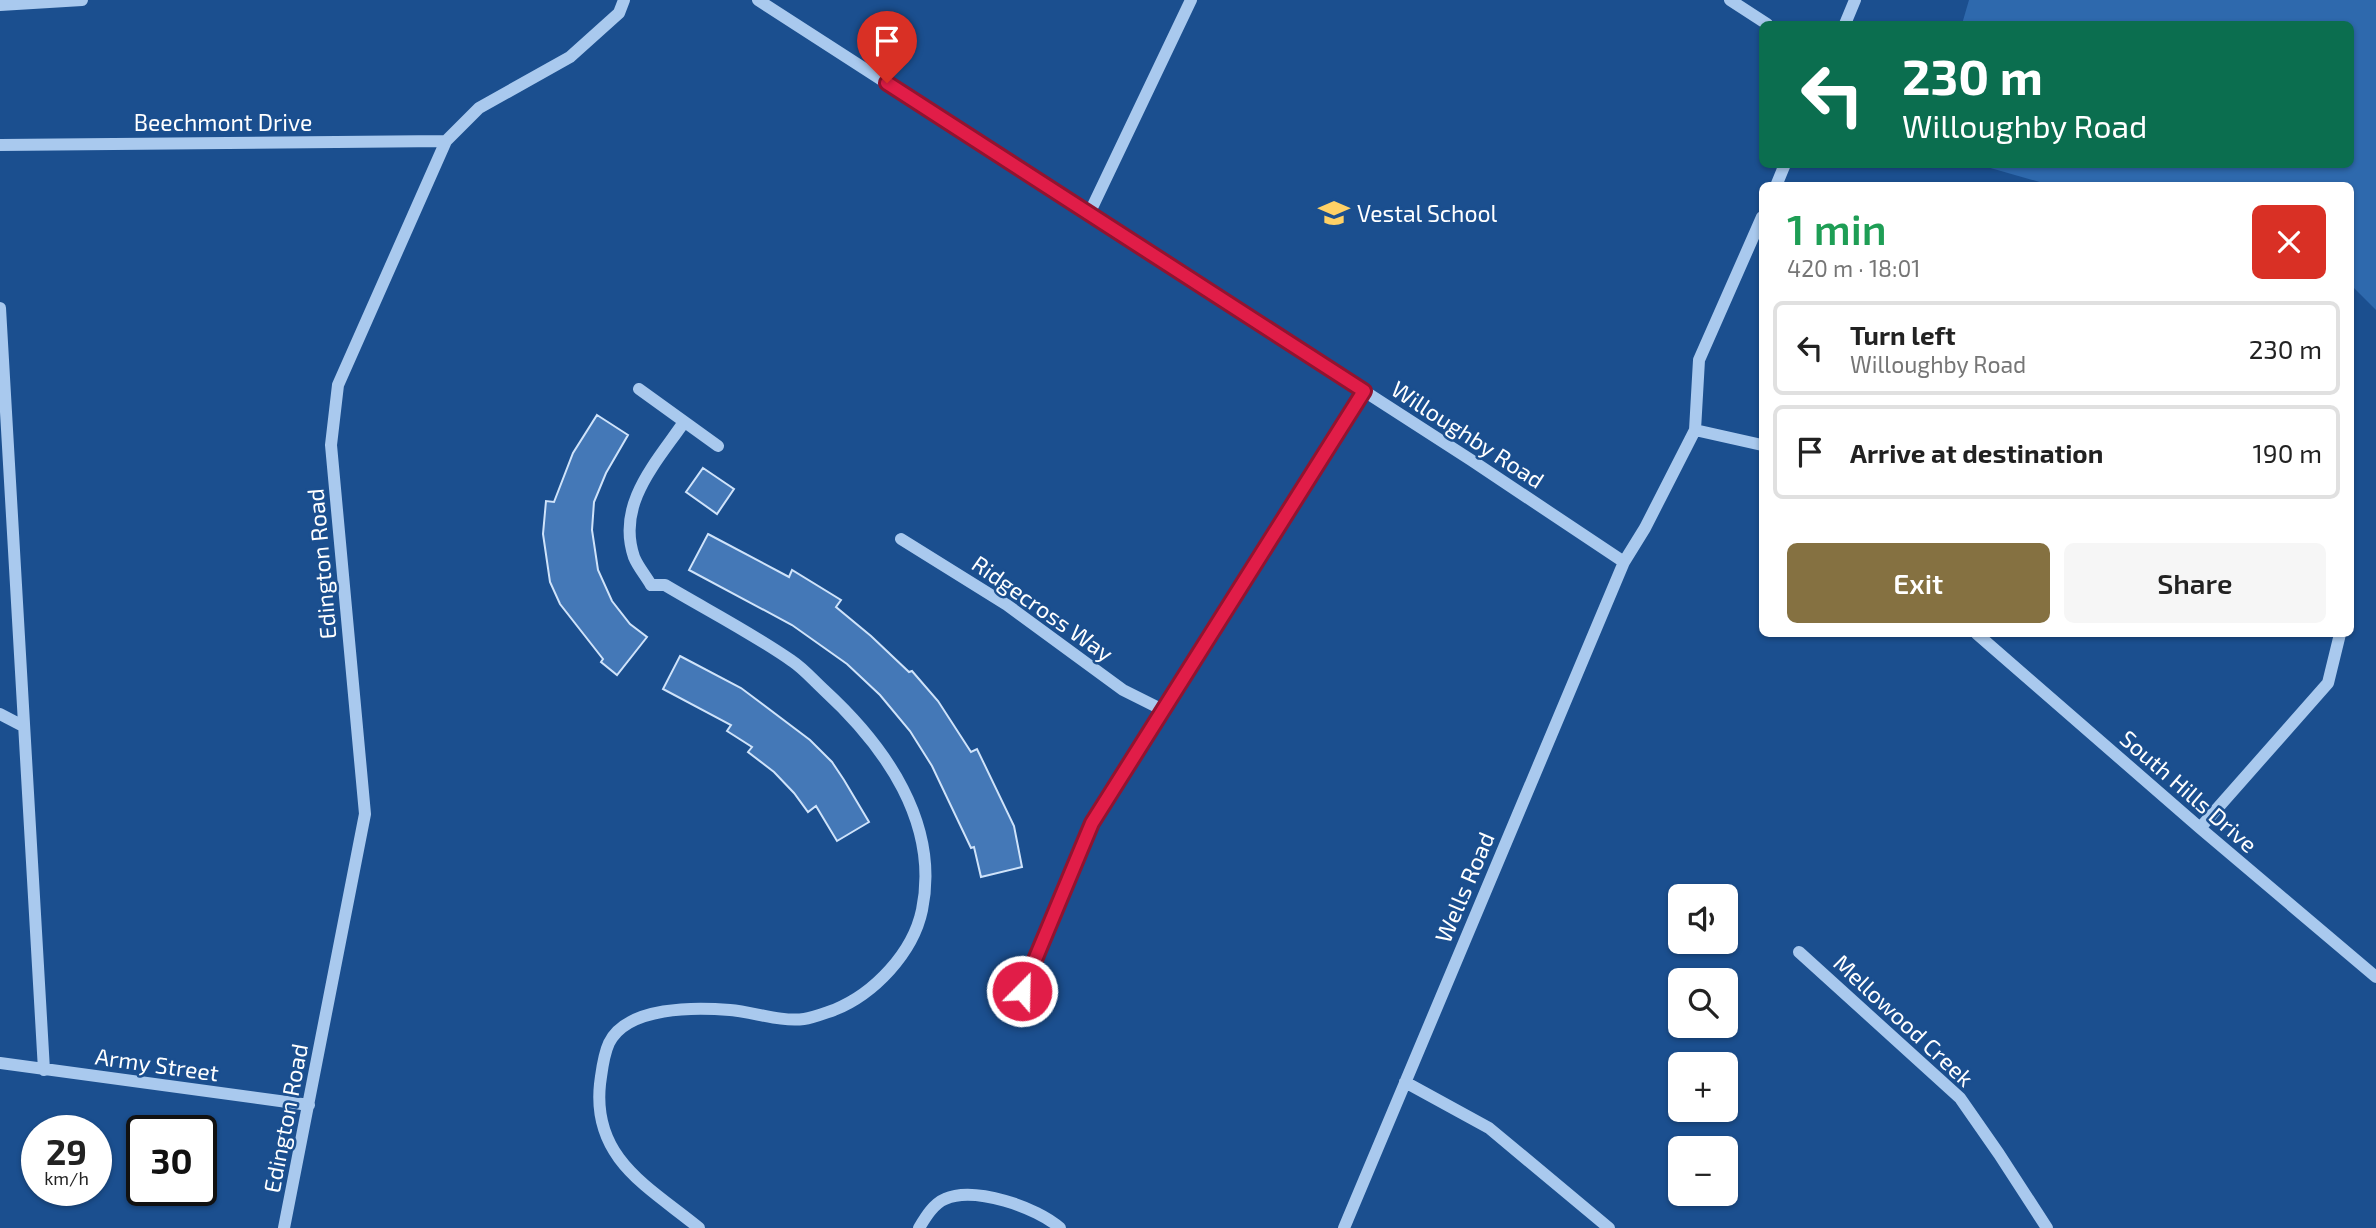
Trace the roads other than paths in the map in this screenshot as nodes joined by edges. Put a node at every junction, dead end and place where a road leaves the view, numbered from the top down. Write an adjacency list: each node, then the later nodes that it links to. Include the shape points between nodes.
1 (82, 0): 7 (street)
2 (624, 0): 10 (street, Edington Road, via 619,13 570,57 479,108)
3 (758, 0): 12 (street, Willoughby Road)
4 (1191, 0): 12 (street)
5 (1730, 0): 8 (street)
6 (1854, 0): 9 (street)
7 (0, 5)
8 (1762, 21)
9 (1846, 21)
10 (446, 141): 11 (street, Beechmont Drive); 36 (street, Edington Road, via 338,385 331,445 365,814)
11 (0, 145)
12 (1089, 214): 17 (street, Willoughby Road)
13 (1759, 224): 19 (street, via 1699,360)
14 (0, 308): 15 (street)
15 (2, 382): 28 (street)
16 (639, 389): 18 (street)
17 (1364, 391): 23 (street, Willoughby Road); 26 (street)
18 (684, 422): 21 (street); 38 (street, via 631,506 629,530 635,559 651,585 665,585 794,662 852,716 887,761 913,811 925,848 927,887 919,926 897,962 870,988 837,1009 804,1019 730,1010 657,1012 629,1022 610,1040 599,1095 604,1131 613,1153)
19 (1695, 430): 20 (street); 23 (street, Wells Road)
20 (1759, 444)
21 (718, 446)
22 (901, 538): 26 (street, Ridgecross Way, via 1007,605 1124,690)
23 (1624, 562): 35 (street, Wells Road)
24 (1980, 637): 29 (street, South Hills Drive)
25 (2339, 637): 29 (street, via 2329,683)
26 (1163, 710): 32 (street, via 1092,823)
27 (0, 714): 28 (street)
28 (23, 726): 34 (street)
29 (2200, 828): 31 (street, South Hills Drive)
30 (1799, 952): 43 (street, Mellowood Creek, via 1960,1098)
31 (2376, 977)
32 (1022, 991)
33 (0, 1063): 34 (street, Army Street)
34 (44, 1070): 36 (street, Army Street)
35 (1405, 1083): 41 (street, Wells Road); 42 (street, via 1489,1128)
36 (309, 1105): 37 (street, Edington Road)
37 (284, 1228)
38 (699, 1228)
39 (919, 1228): 40 (street, via 943,1200 968,1194 1027,1208)
40 (1060, 1228)
41 (1343, 1228)
42 (1609, 1228)
43 (2047, 1228)

